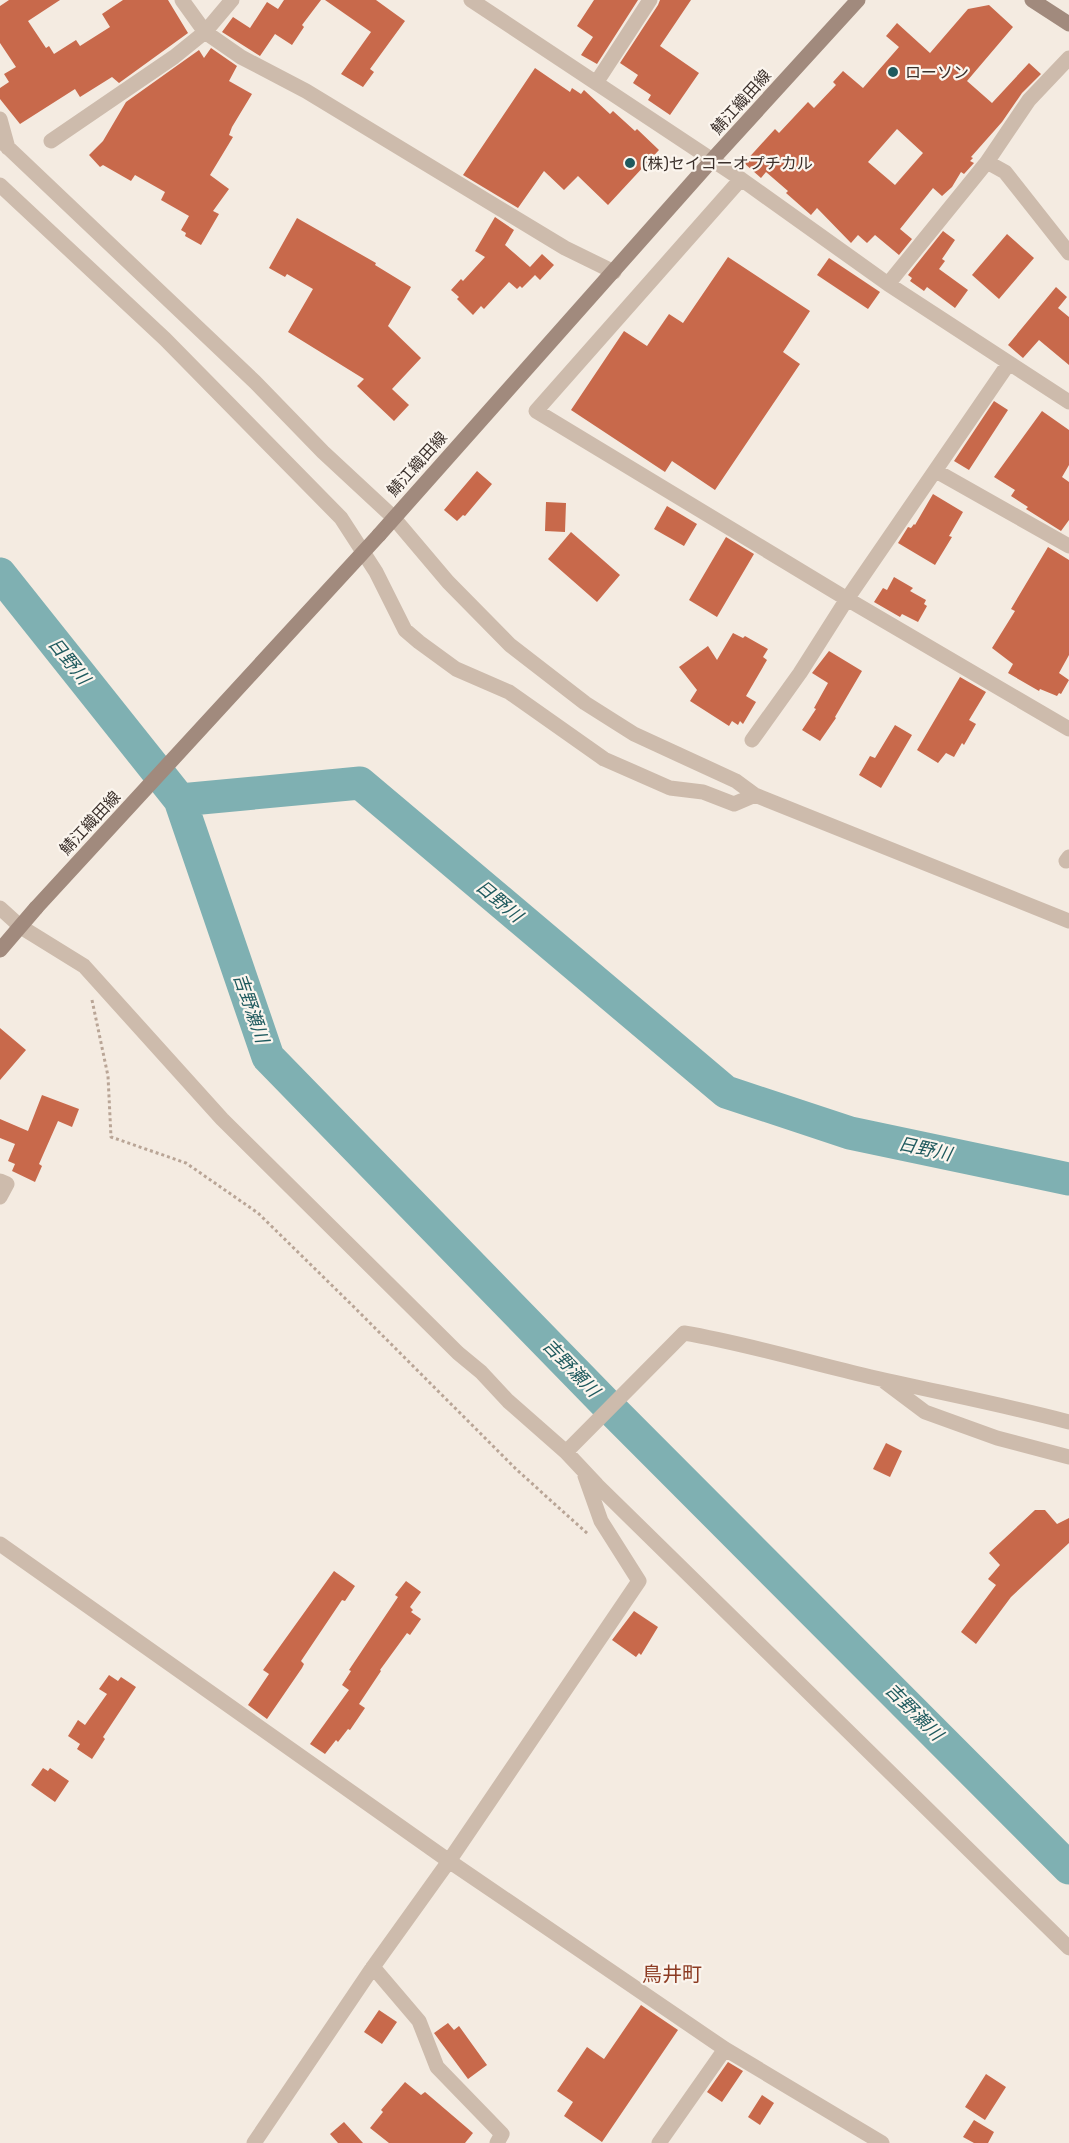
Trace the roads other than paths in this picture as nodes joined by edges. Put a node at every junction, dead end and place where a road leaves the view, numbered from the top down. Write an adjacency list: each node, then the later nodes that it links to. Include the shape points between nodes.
1 (182, 0): 8 (street)
2 (232, 0): 8 (street)
3 (471, 0): 10 (street)
4 (650, 0): 10 (street)
5 (858, 0): 14 (main road, 鯖江織田線)
6 (1032, 0): 7 (main road)
7 (1069, 24)
8 (205, 32): 12 (street); 19 (street, via 565,248)
9 (1069, 58): 15 (street, via 1029,100)
10 (596, 83): 14 (street)
11 (0, 119): 13 (street)
12 (51, 141)
13 (4, 144): 24 (street)
14 (712, 160): 16 (street); 19 (main road, 鯖江織田線)
15 (987, 162): 18 (street, via 1005,172); 20 (street)
16 (741, 179): 20 (street); 26 (street, via 536,411)
17 (0, 185): 29 (street, via 165,339 341,518 376,572 405,630 419,642 456,669 509,692 604,759 670,788 703,792 734,804)
18 (1069, 254)
19 (614, 272): 24 (main road, 鯖江織田線)
20 (888, 284): 21 (street)
21 (1009, 363): 22 (street); 23 (street)
22 (1069, 402)
23 (936, 471): 25 (street); 26 (street)
24 (393, 517): 29 (street, via 488,624 585,703 634,734 736,781); 32 (main road, 鯖江織田線, bridge)
25 (1069, 546)
26 (847, 599): 27 (street); 28 (street)
27 (1069, 729)
28 (752, 740)
29 (755, 795): 31 (street)
30 (0, 908): 32 (street)
31 (1069, 921)
32 (21, 927): 33 (main road, 鯖江織田線); 38 (street, via 84,966 222,1119 458,1353)
33 (0, 950)
34 (0, 1181): 35 (street, via 7,1184)
35 (0, 1197)
36 (881, 1379): 37 (street); 38 (street, via 684,1333); 39 (street, via 925,1412 998,1438)
37 (1069, 1422)
38 (566, 1452): 40 (street)
39 (1069, 1457)
40 (583, 1471): 42 (street, via 601,1521 639,1581); 43 (street)
41 (0, 1544): 42 (street)
42 (449, 1861): 44 (street); 45 (street)
43 (1069, 1948)
44 (373, 1967): 46 (street); 47 (street, via 419,2021 437,2067 502,2134)
45 (725, 2049): 48 (street); 49 (street)
46 (254, 2143)
47 (496, 2143)
48 (659, 2143)
49 (882, 2143)

